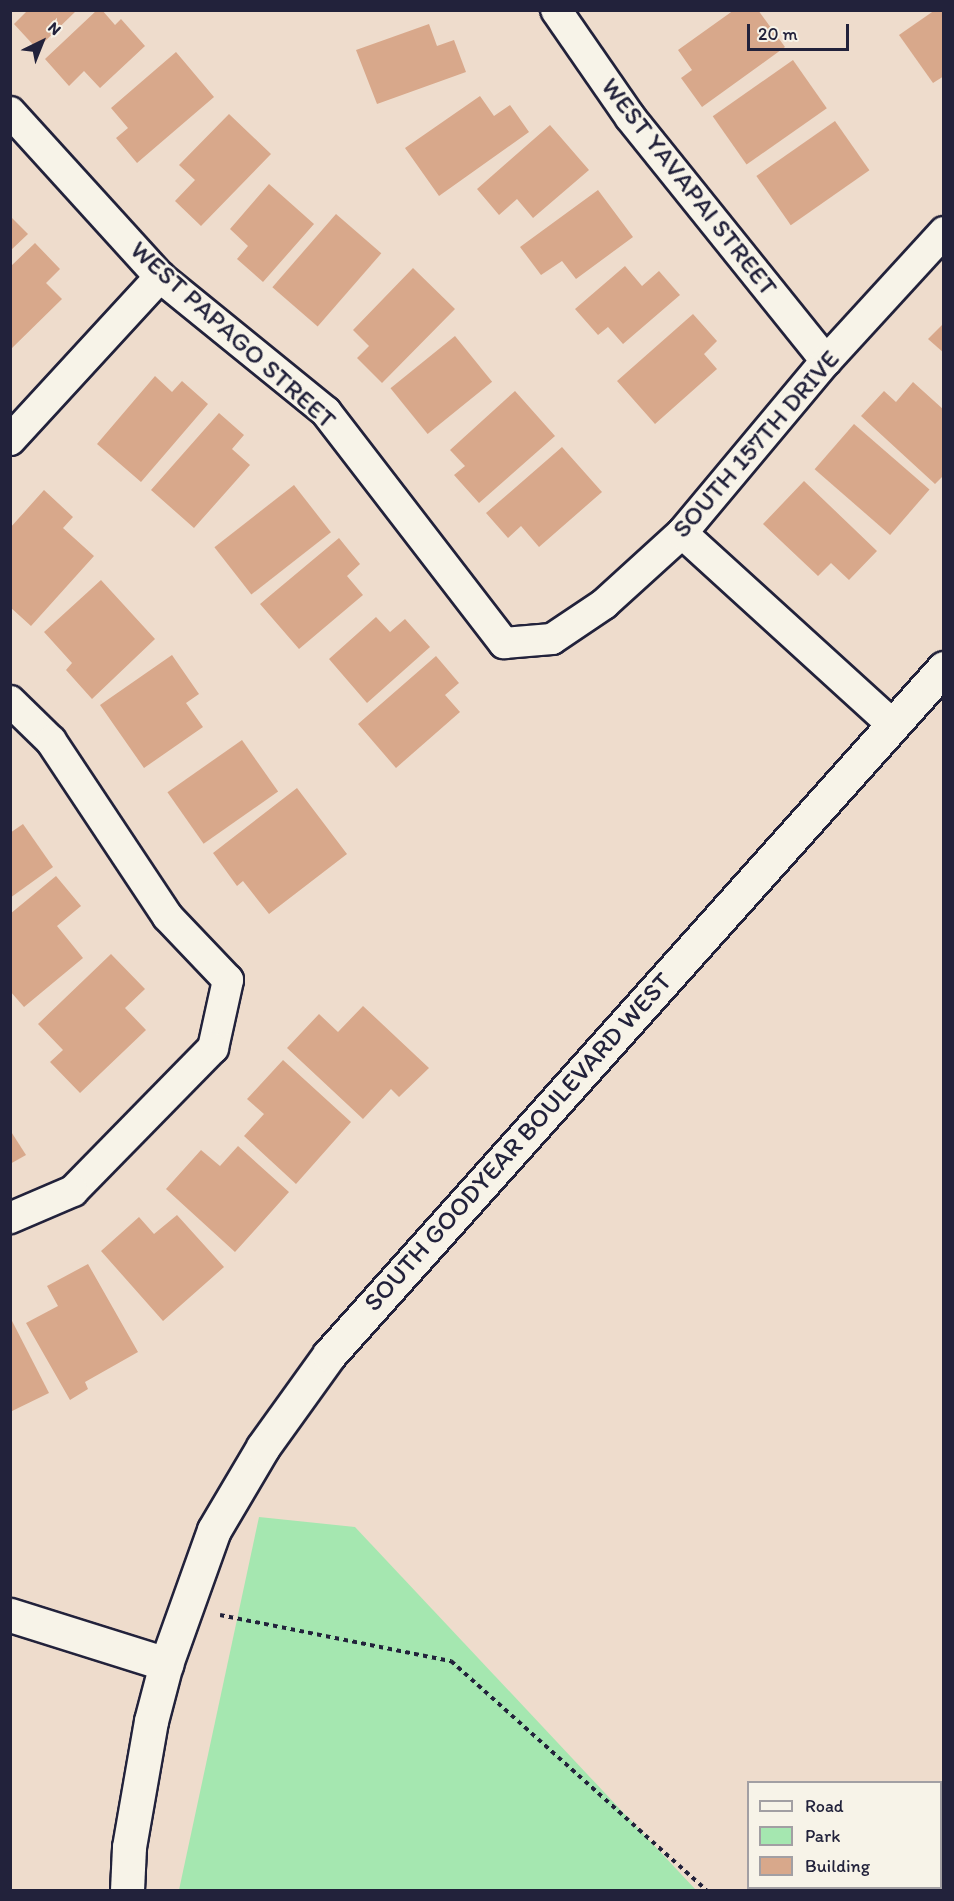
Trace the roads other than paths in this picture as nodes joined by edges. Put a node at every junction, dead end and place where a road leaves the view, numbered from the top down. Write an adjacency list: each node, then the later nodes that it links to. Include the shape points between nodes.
1 (556, 10): 5 (street, WEST YAVAPAI STREET, via 630,117)
2 (10, 112): 4 (street, WEST PAPAGO STREET)
3 (944, 232): 5 (street, SOUTH 157TH DRIVE)
4 (160, 277): 6 (street); 8 (street, WEST PAPAGO STREET, via 326,412 504,643)
5 (826, 361): 7 (street, SOUTH 157TH DRIVE)
6 (10, 440)
7 (682, 533): 8 (street, SOUTH 157TH DRIVE, via 604,604); 11 (street)
8 (552, 639)
9 (944, 668): 11 (street, SOUTH GOODYEAR BOULEVARD WEST)
10 (10, 701): 12 (street, via 51,741 168,917 228,980 213,1048 73,1191)
11 (891, 723): 14 (street, SOUTH GOODYEAR BOULEVARD WEST, via 329,1355 263,1447 214,1530)
12 (10, 1218)
13 (10, 1615): 14 (street)
14 (166, 1664): 15 (street, SOUTH GOODYEAR BOULEVARD WEST, via 151,1721 131,1836)
15 (127, 1890)

